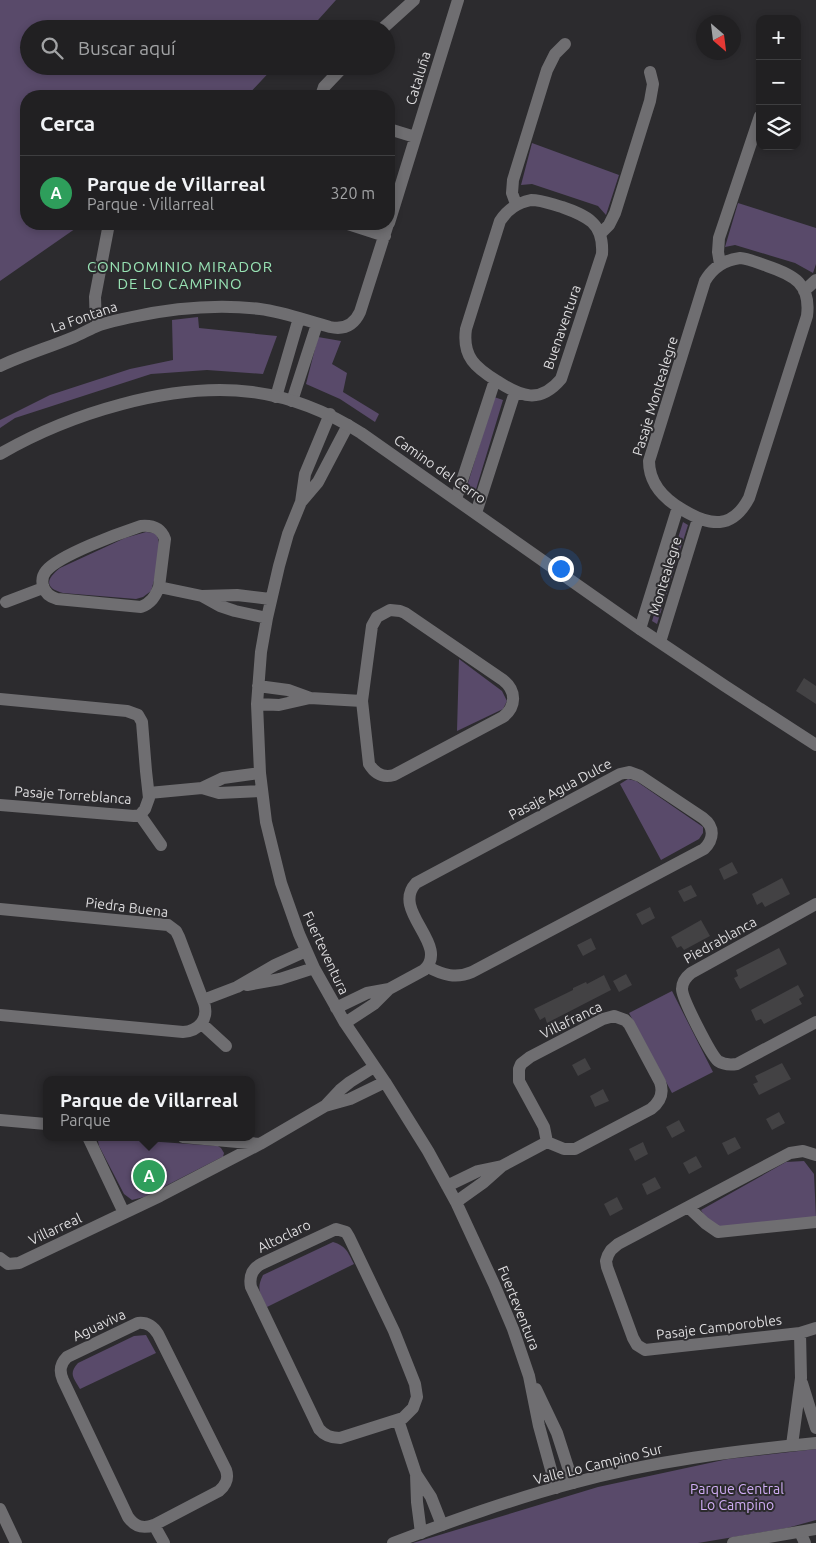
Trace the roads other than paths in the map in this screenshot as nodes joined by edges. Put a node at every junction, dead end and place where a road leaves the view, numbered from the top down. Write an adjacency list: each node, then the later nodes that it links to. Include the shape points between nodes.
1 (414, 0): 3 (street)
2 (458, 0): 10 (street, Cataluña)
3 (392, 20)
4 (566, 44): 12 (street, via 555,54 547,70 513,180 512,193)
5 (650, 72): 15 (street, via 653,84 648,110 615,214)
6 (335, 75): 7 (street)
7 (323, 90)
8 (756, 125): 16 (street, via 720,238)
9 (395, 131): 10 (street)
10 (415, 137): 11 (street, Cataluña)
11 (395, 201)
12 (516, 204): 15 (street, via 531,200 546,202 583,215); 24 (street, Buenaventura, via 500,221 465,338 471,360)
13 (108, 230): 21 (street, via 95,297)
14 (386, 230): 22 (street, Cataluña, via 360,312)
15 (600, 234): 25 (street, Buenaventura, via 602,254 561,379 543,394 529,396)
16 (720, 264): 18 (street, via 733,259 747,259 787,273); 33 (street, Pasaje Montealegre, via 705,282 649,461 657,488)
17 (816, 280): 18 (street)
18 (804, 291): 35 (street, Pasaje Montealegre, via 807,316 749,498 740,512 727,520)
19 (299, 318): 20 (street, La Fontana); 21 (street, La Fontana, via 262,309 200,307 146,314); 26 (street)
20 (317, 324): 22 (street, La Fontana, via 336,328); 27 (street)
21 (96, 326): 23 (street, La Fontana)
22 (349, 326)
23 (0, 366)
24 (494, 380): 25 (street, Buenaventura); 31 (street)
25 (514, 392): 34 (street)
26 (276, 397): 27 (street, Camino del Cerro); 30 (street, Camino del Cerro, via 213,390 151,398 81,418)
27 (292, 401): 28 (street, Camino del Cerro)
28 (330, 414): 29 (street, Camino del Cerro); 32 (street, Fuerteventura, via 305,474)
29 (348, 424): 31 (street, Camino del Cerro); 32 (street, Fuerteventura, via 318,482)
30 (0, 454)
31 (456, 499): 34 (street, Camino del Cerro)
32 (301, 502): 39 (street, Fuerteventura, via 288,534)
33 (678, 507): 35 (street, Pasaje Montealegre); 42 (street, Montealegre)
34 (476, 513): 42 (street, Camino del Cerro)
35 (698, 519): 43 (street, Montealegre)
36 (159, 587): 37 (street, via 150,603 141,607 57,599); 37 (street, via 165,540 160,531 147,525 116,534 57,562 43,575); 38 (street)
37 (43, 588): 40 (street)
38 (202, 596): 39 (street); 41 (street, via 220,606)
39 (270, 598): 41 (street, Fuerteventura)
40 (6, 602)
41 (267, 618): 44 (street, Fuerteventura)
42 (640, 628): 43 (street, Camino del Cerro)
43 (660, 642): 49 (street, Camino del Cerro)
44 (258, 686): 45 (street, via 288,690); 48 (street, Fuerteventura)
45 (310, 698): 47 (street); 48 (street, via 279,705)
46 (0, 700): 53 (street, Pasaje Torreblanca, via 127,711 138,715 143,726)
47 (362, 701): 47 (street, via 369,764 378,774 389,776 503,717 514,701 511,689 503,680 405,613 390,610 377,617 372,626)
48 (257, 704): 50 (street, Fuerteventura)
49 (816, 745)
50 (260, 773): 51 (street, via 223,778); 52 (street, Fuerteventura)
51 (202, 788): 52 (street, via 219,793); 53 (street)
52 (261, 791): 59 (street, Fuerteventura, via 281,883)
53 (149, 794): 55 (street, Pasaje Torreblanca, via 147,805)
54 (0, 805): 55 (street, Pasaje Torreblanca, via 130,816)
55 (140, 814): 56 (street)
56 (161, 846)
57 (816, 904): 67 (street, Piedrablanca, via 691,973 683,982 682,991 711,1052 727,1064 737,1064)
58 (0, 909): 64 (street, Piedra Buena, via 168,925 176,931)
59 (306, 951): 61 (street, Fuerteventura); 62 (street)
60 (428, 966): 60 (street, Pasaje Agua Dulce, via 431,949 409,902 410,891 416,883 620,774 629,772 640,776 710,824 711,840 704,849 472,972 452,976); 63 (street)
61 (314, 968): 62 (street, via 280,979); 65 (street, Fuerteventura)
62 (237, 987): 64 (street)
63 (389, 989): 65 (street, via 367,993); 68 (street, via 374,1004)
64 (203, 1000): 69 (street, Piedra Buena, via 206,1013)
65 (336, 1008): 68 (street, Fuerteventura)
66 (0, 1015): 69 (street, via 183,1032)
67 (816, 1022)
68 (345, 1023): 71 (street, Fuerteventura)
69 (202, 1024): 70 (street)
70 (226, 1046)
71 (374, 1067): 72 (street, Fuerteventura); 73 (street, Villarreal, via 350,1082)
72 (385, 1082): 73 (street, Villarreal, via 350,1099); 82 (street, Fuerteventura)
73 (325, 1106): 79 (street, Villarreal)
74 (0, 1120): 75 (street)
75 (43, 1124)
76 (90, 1141): 85 (street)
77 (227, 1141): 79 (street)
78 (547, 1142): 78 (street, Villafranca, via 544,1127 519,1081 521,1064 603,1018 614,1016 625,1020 660,1082 662,1092 658,1102 651,1109 575,1148 564,1149); 81 (street)
79 (260, 1144): 85 (street, Villarreal)
80 (816, 1155): 84 (street, Pasaje Camporobles, via 803,1151 790,1153)
81 (502, 1166): 82 (street, via 478,1171); 83 (street)
82 (447, 1186): 83 (street, Fuerteventura)
83 (456, 1202): 90 (street, Fuerteventura, via 494,1284)
84 (688, 1207): 86 (street, via 718,1232); 89 (street, Pasaje Camporobles, via 618,1244 608,1255 608,1274 637,1345 651,1350)
85 (124, 1213): 87 (street, Villarreal, via 15,1264 8,1264)
86 (816, 1222)
87 (0, 1258)
88 (816, 1328): 89 (street, Pasaje Camporobles)
89 (800, 1333): 91 (street)
90 (529, 1376): 97 (street, Fuerteventura, via 557,1433); 98 (street, Fuerteventura)
91 (801, 1378): 93 (street); 95 (street)
92 (398, 1420): 92 (street, Altoclaro, via 413,1408 417,1396 415,1384 379,1297 346,1232 331,1230 254,1270 250,1278 251,1287 323,1434 340,1438); 96 (street)
93 (816, 1428)
94 (816, 1443): 95 (street, Valle Lo Campino Sur)
95 (792, 1445): 97 (street, Valle Lo Campino Sur, via 651,1465)
96 (416, 1474): 101 (street); 103 (street)
97 (573, 1483): 98 (street, Valle Lo Campino Sur)
98 (556, 1488): 101 (street, Valle Lo Campino Sur)
99 (0, 1509): 105 (street)
100 (154, 1525): 100 (street, Aguaviva, via 139,1527 128,1517 60,1370 67,1357 142,1323 151,1326 158,1334 226,1470 227,1478 224,1488); 106 (street)
101 (442, 1525): 103 (street, Valle Lo Campino Sur)
102 (816, 1529): 104 (street)
103 (421, 1532): 107 (street, Valle Lo Campino Sur)
104 (803, 1537): 108 (street)
105 (16, 1543)
106 (164, 1543)
107 (393, 1543)
108 (732, 1543)

